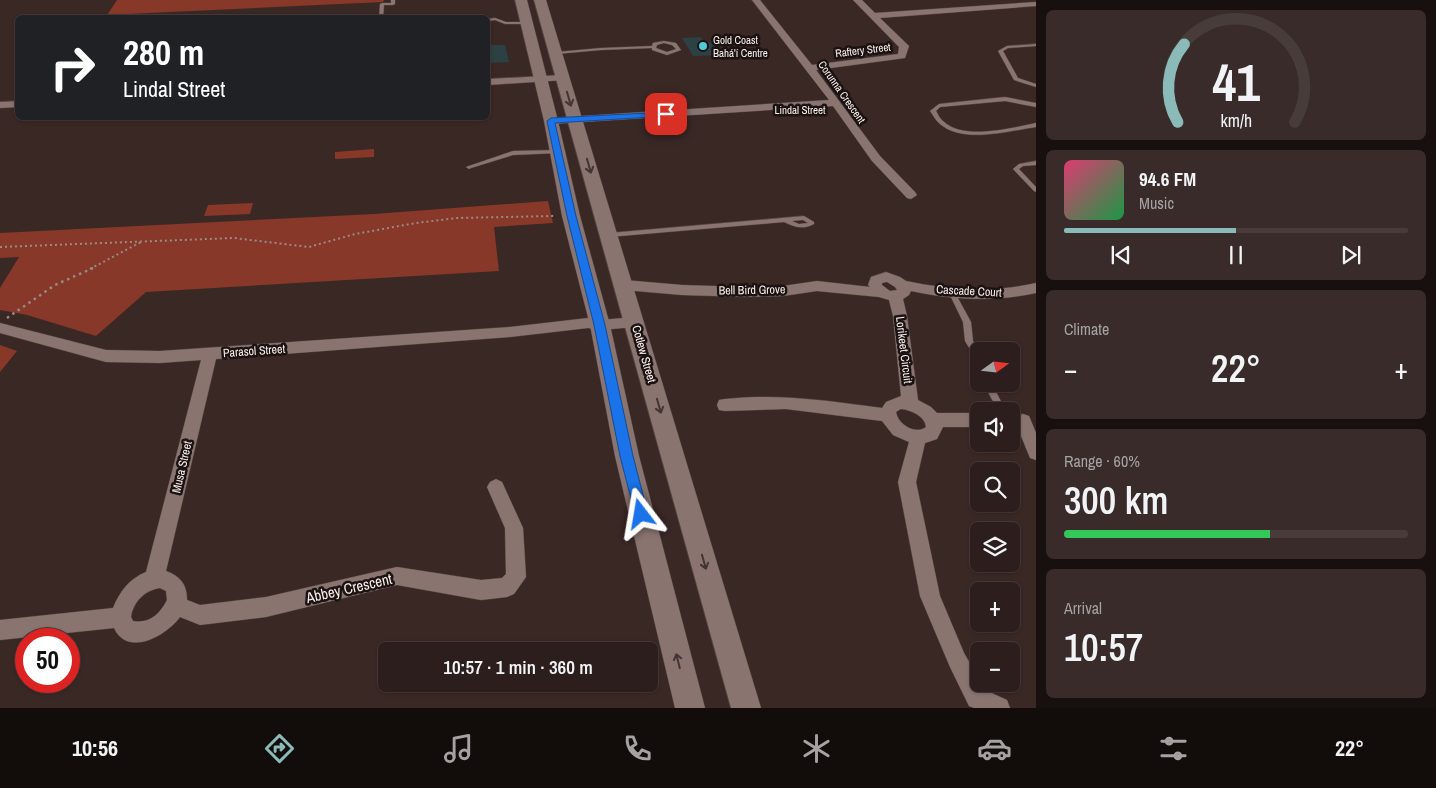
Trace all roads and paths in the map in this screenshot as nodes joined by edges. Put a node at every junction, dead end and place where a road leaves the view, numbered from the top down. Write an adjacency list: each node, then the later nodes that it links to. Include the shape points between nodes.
1 (393, 0): 7 (lane, via 393,4 382,4)
2 (521, 0): 10 (main road)
3 (540, 0): 13 (main road, Cotlew Street)
4 (756, 0): 14 (street, Corunna Crescent)
5 (857, 0): 8 (street, Raftery Street)
6 (1036, 4): 8 (street)
7 (381, 15)
8 (874, 16): 14 (street, Raftery Street, via 904,46 902,56)
9 (490, 21): 10 (lane)
10 (526, 23): 16 (main road)
11 (1036, 44): 18 (lane, via 1007,47 1000,51 1016,79)
12 (653, 47): 12 (lane, via 664,42 679,48 667,54); 13 (lane, via 601,48)
13 (556, 54): 15 (main road, Cotlew Street)
14 (810, 68): 22 (street, Corunna Crescent)
15 (564, 78): 16 (street); 23 (main road, Cotlew Street, one-way to 23)
16 (540, 80): 17 (street); 24 (main road)
17 (490, 82)
18 (1036, 86)
19 (15, 104): 20 (street)
20 (0, 105)
21 (1036, 105): 25 (lane, via 1005,99 939,106 933,111 947,127 962,133)
22 (839, 106): 23 (street, Lindal Street); 30 (street, Corunna Crescent, via 856,134 888,174)
23 (575, 119): 24 (street, Lindal Street); 33 (main road, Cotlew Street, one-way to 33)
24 (551, 121): 26 (main road)
25 (1036, 125)
26 (558, 152): 28 (lane, via 513,153); 43 (main road)
27 (1036, 163): 29 (lane, via 1016,169)
28 (469, 167)
29 (1036, 190)
30 (911, 195)
31 (554, 216): 34 (path, via 457,218 416,223 304,247 234,238)
32 (786, 221): 33 (lane)
33 (609, 235): 36 (main road, Cotlew Street)
34 (141, 242): 35 (path); 42 (path, via 55,285)
35 (0, 247)
36 (624, 285): 40 (street, Bell Bird Grove, via 746,292 818,286); 41 (main road, Cotlew Street)
37 (1036, 288): 39 (street, Cascade Court, via 988,295)
38 (898, 291): 39 (street, Cascade Court); 40 (street, Cascade Court, via 894,280 880,278 874,285); 47 (street, Lorikeet Circuit)
39 (951, 291): 45 (lane, via 967,322)
40 (880, 292)
41 (635, 322): 43 (street, Parasol Street); 61 (main road, Cotlew Street, one-way to 61)
42 (0, 323)
43 (600, 325): 46 (street, Parasol Street, via 589,332 544,335 510,332); 60 (main road, one-way to 43, via 627,456)
44 (0, 328): 46 (street, Parasol Street, via 106,356)
45 (970, 343)
46 (210, 354): 56 (street, Musa Street)
47 (910, 403): 49 (street, via 893,404); 50 (street, via 925,410)
48 (725, 405): 49 (street, via 753,401)
49 (888, 415): 53 (street, via 901,432)
50 (933, 420): 51 (street); 53 (street, via 933,432)
51 (970, 420)
52 (1023, 421): 54 (street)
53 (918, 438): 62 (street, via 907,482 930,596 977,698)
54 (1036, 453)
55 (496, 487): 57 (street, Abbey Crescent, via 514,528 516,577 507,587 481,590 397,576 266,607 200,615)
56 (154, 580): 57 (street, via 162,579 174,585 178,596); 58 (street, via 144,583 127,598)
57 (176, 605): 58 (street, via 170,616 153,630 129,630)
58 (121, 617): 59 (street)
59 (0, 630)
60 (690, 708)
61 (746, 708)
62 (999, 708)

